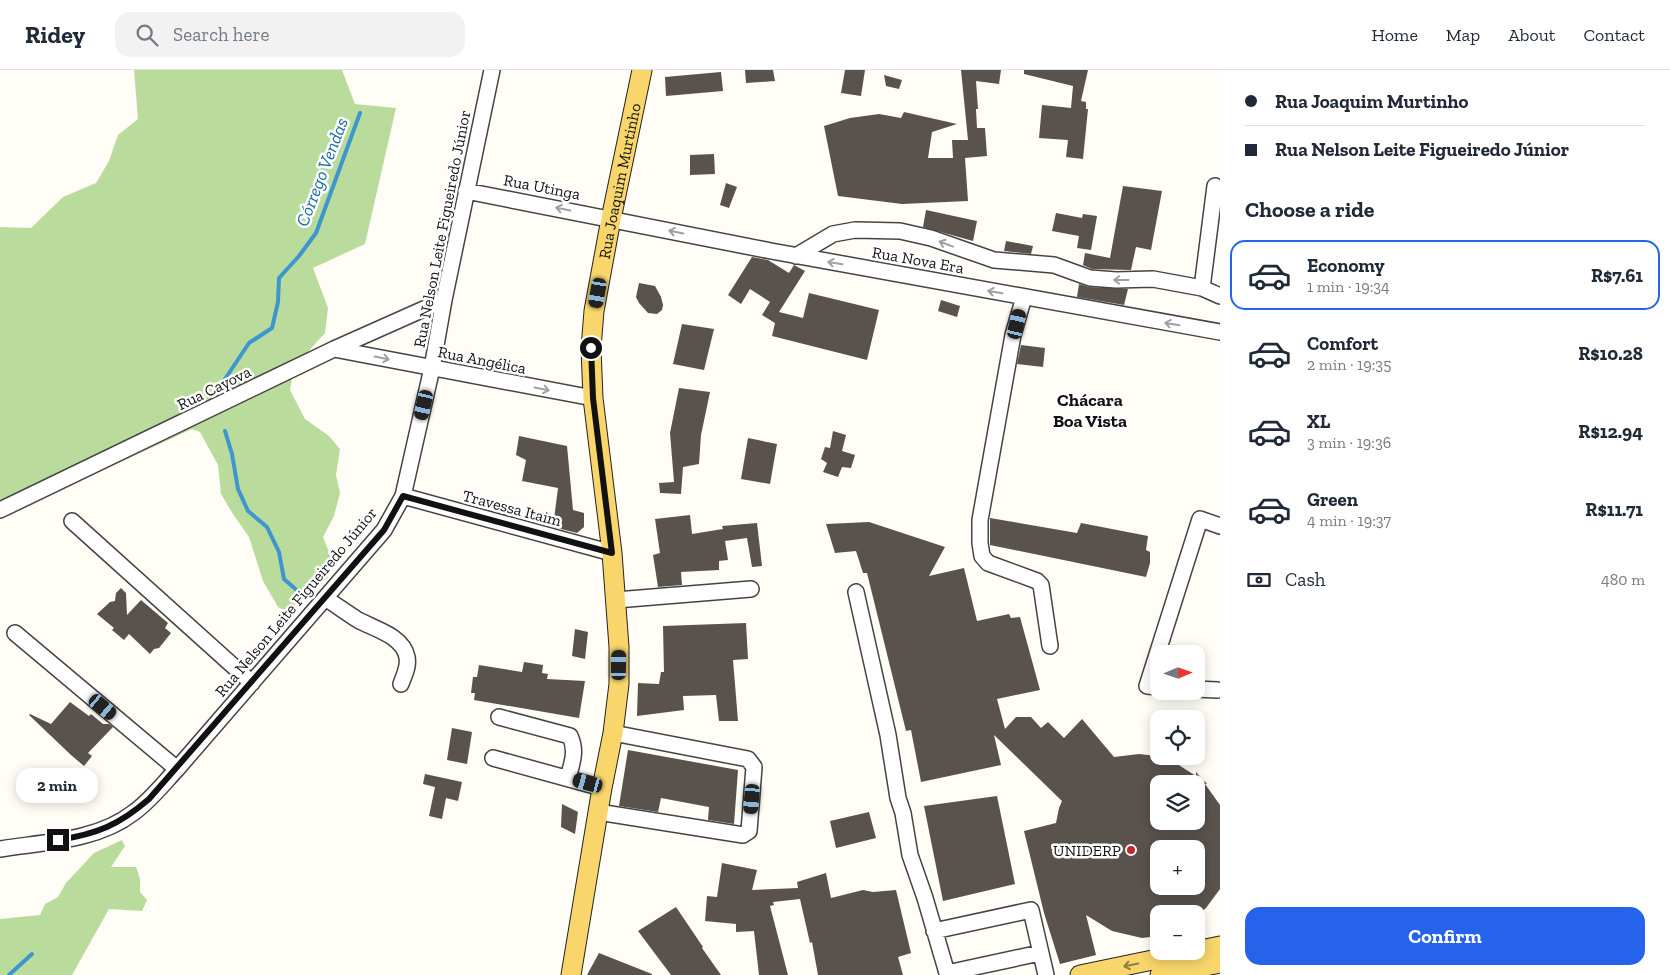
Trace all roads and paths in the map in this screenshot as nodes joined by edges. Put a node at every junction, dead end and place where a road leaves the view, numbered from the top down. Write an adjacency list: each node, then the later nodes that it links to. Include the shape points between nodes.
1 (492, 70): 4 (street, Rua Nelson Leite Figueiredo Júnior)
2 (642, 70): 5 (main road, Rua Joaquim Murtinho)
3 (1215, 186): 7 (street)
4 (466, 191): 5 (street, Rua Utinga, one-way to 4); 10 (street, Rua Nelson Leite Figueiredo Júnior)
5 (611, 218): 6 (street, Rua Nova Era, one-way to 5); 14 (main road, Rua Joaquim Murtinho, via 594,312 591,348)
6 (796, 256): 7 (street, one-way to 6, via 1153,279 1090,278 1054,265 994,260 900,231 856,230 833,234); 9 (street, Rua Nova Era, one-way to 6)
7 (1202, 288): 8 (street)
8 (1220, 296)
9 (1024, 297): 11 (street, Rua Nova Era, one-way to 9); 26 (street, via 1013,336 980,520 980,543 982,556 988,564 1041,585)
10 (444, 300): 12 (street, Rua Cayova); 13 (street, Rua Nelson Leite Figueiredo Júnior)
11 (1220, 332)
12 (334, 349): 13 (street, Rua Angélica, one-way to 13); 16 (street, Rua Cayova)
13 (432, 368): 14 (street, Rua Angélica, one-way to 14); 15 (street, Rua Nelson Leite Figueiredo Júnior)
14 (593, 398): 19 (main road, Rua Joaquim Murtinho)
15 (403, 496): 19 (street, Travessa Itaim); 22 (street, Rua Nelson Leite Figueiredo Júnior, via 384,530)
16 (0, 510)
17 (72, 521): 28 (street)
18 (1220, 526): 25 (street, via 1200,519)
19 (612, 553): 23 (main road, Rua Joaquim Murtinho)
20 (752, 589): 23 (street)
21 (856, 592): 41 (street, via 888,735 910,855)
22 (325, 598): 28 (street, Rua Nelson Leite Figueiredo Júnior); 29 (street, via 400,644 407,658)
23 (616, 600): 34 (main road, Rua Joaquim Murtinho, via 620,646)
24 (15, 633): 36 (street)
25 (1160, 645)
26 (1050, 646)
27 (1150, 677): 30 (street, via 1147,686)
28 (252, 683): 36 (street, Rua Nelson Leite Figueiredo Júnior)
29 (401, 684)
30 (1150, 686)
31 (1205, 689): 32 (street)
32 (1217, 690)
33 (499, 717): 37 (street, via 570,736 574,752)
34 (613, 733): 38 (main road, Rua Joaquim Murtinho); 39 (street, via 748,759 754,767 749,831 743,835)
35 (493, 758): 37 (street)
36 (177, 769): 40 (street, Rua Nelson Leite Figueiredo Júnior, via 132,814 99,832)
37 (568, 778): 38 (street)
38 (602, 788): 39 (main road, Rua Joaquim Murtinho)
39 (598, 812): 47 (main road, Rua Joaquim Murtinho)
40 (0, 850)
41 (934, 931): 44 (street, via 947,973); 44 (street, via 1031,910)
42 (1220, 946): 43 (main road)
43 (1205, 949)
44 (1040, 952): 48 (street)
45 (1152, 960): 49 (main road, one-way to 49)
46 (1220, 962): 50 (main road)
47 (572, 972)
48 (1046, 975)
49 (1080, 975)
50 (1160, 975)

